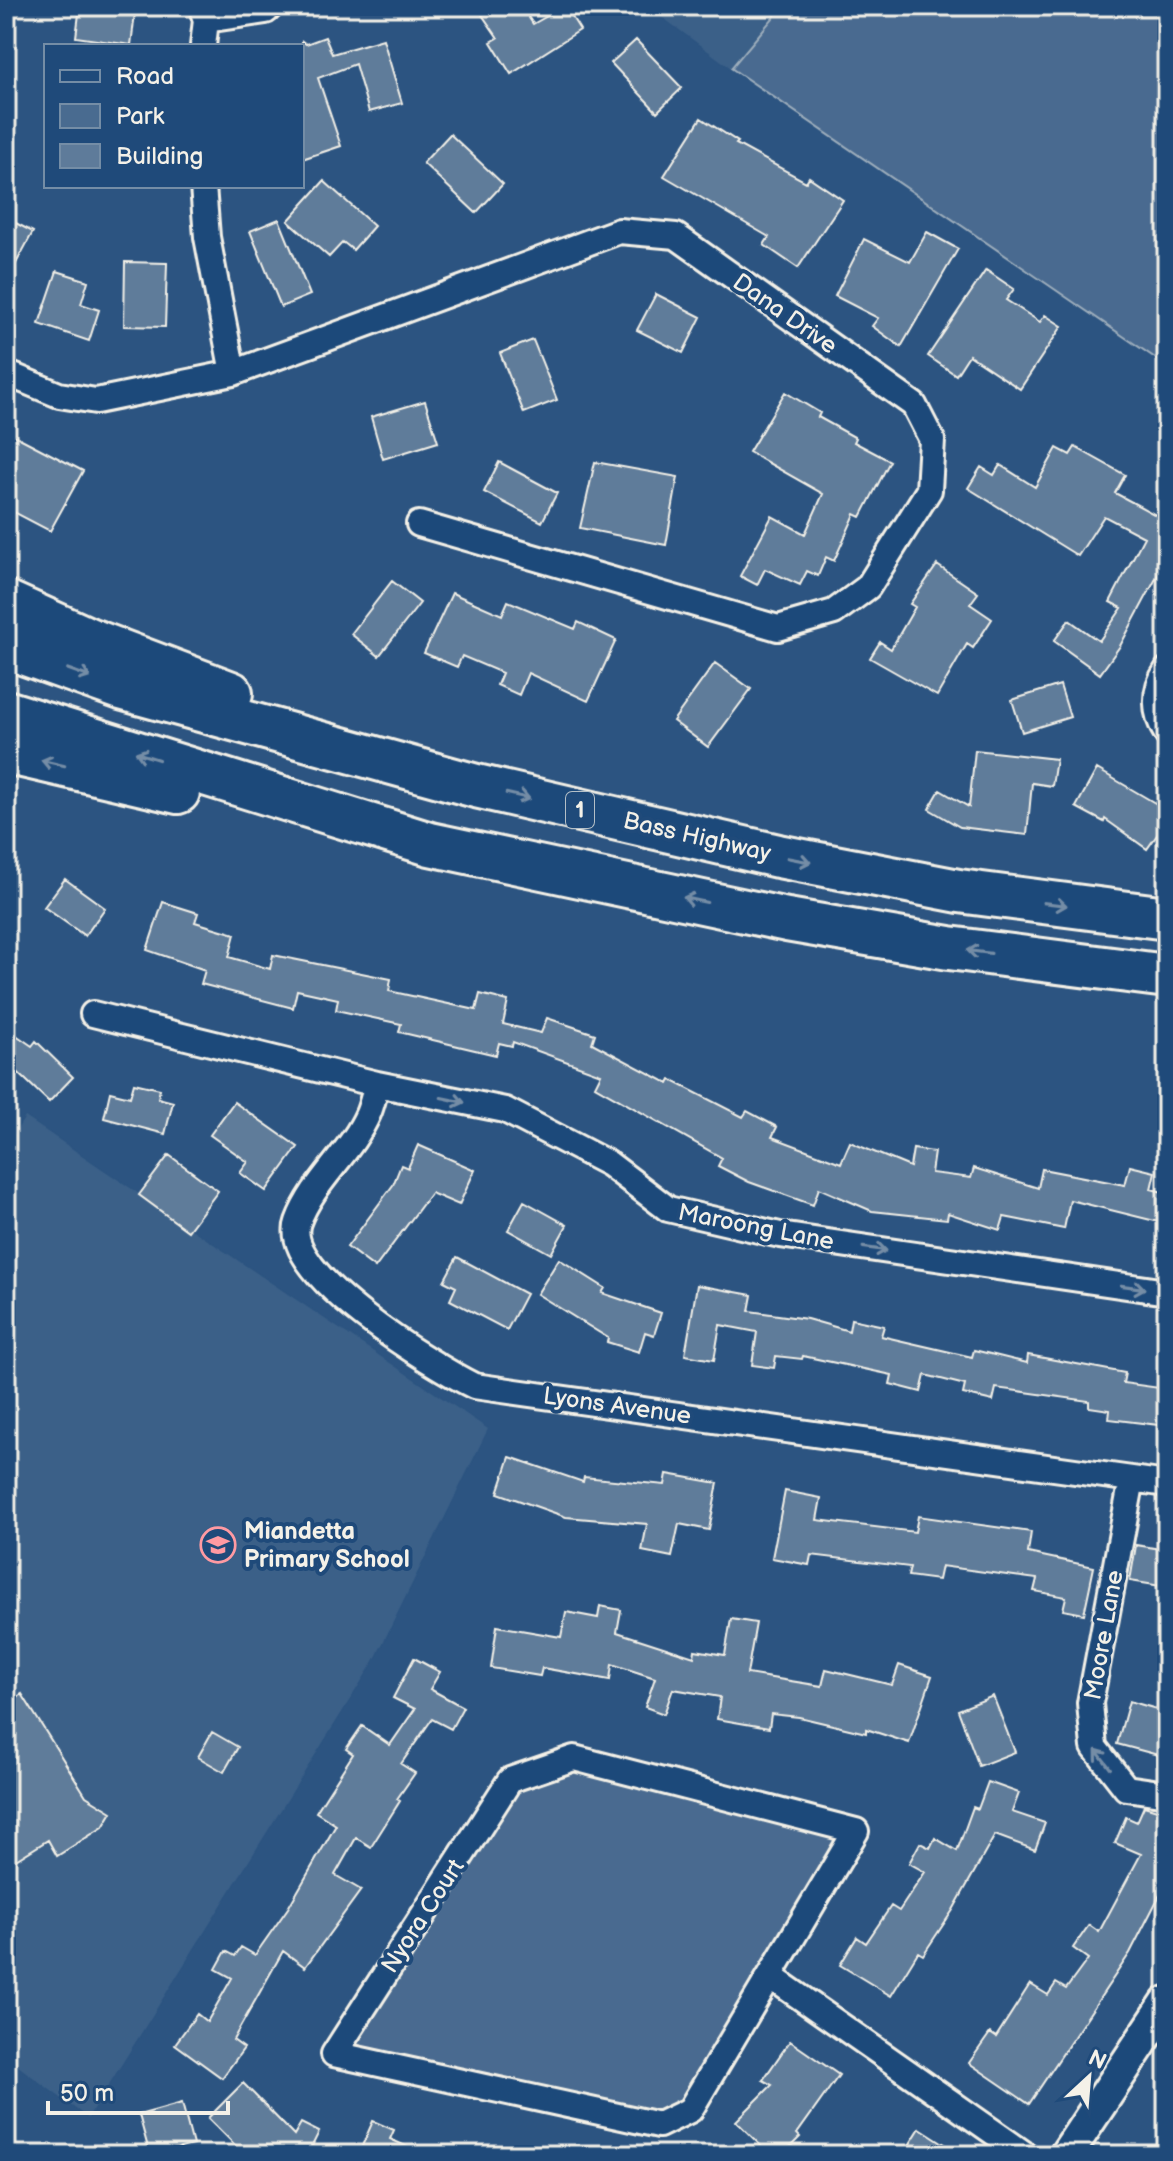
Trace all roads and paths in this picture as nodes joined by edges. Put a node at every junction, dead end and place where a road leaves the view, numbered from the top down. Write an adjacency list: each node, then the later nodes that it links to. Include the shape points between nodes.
1 (271, 6): 2 (street, via 266,11)
2 (204, 13): 3 (street)
3 (203, 44)
4 (203, 188): 6 (street, via 207,237)
5 (6, 373): 6 (street, Dana Drive, via 59,395 96,401)
6 (233, 373): 7 (street, Dana Drive, via 619,231 676,236 914,405 932,440 929,490 868,587 834,612 778,628)
7 (419, 524)
8 (6, 602): 14 (highway, via 88,639)
9 (6, 647): 14 (highway, Bass Highway / 1, one-way to 14, via 121,688)
10 (1167, 670): 12 (street, via 1156,700)
11 (6, 712): 15 (highway, one-way to 11)
12 (1167, 734)
13 (6, 752): 15 (highway, one-way to 13)
14 (476, 786): 16 (highway, Bass Highway / 1, one-way to 16, via 778,856 959,891)
15 (430, 844): 17 (highway, one-way to 15, via 949,948 787,920)
16 (1167, 918)
17 (1167, 976)
18 (93, 1014): 19 (street, Maroong Lane)
19 (377, 1084): 20 (street, Maroong Lane, one-way to 20, via 505,1110 609,1164 668,1209 780,1235); 21 (street, Lyons Avenue, via 368,1114 308,1199 296,1226 302,1249 320,1279 431,1365 474,1386)
20 (1167, 1292)
21 (1132, 1479): 22 (street, Lyons Avenue); 23 (street, Moore Lane, one-way to 21, via 1126,1788 1094,1747 1090,1703)
22 (1167, 1484)
23 (1167, 1794)
24 (770, 1976): 24 (street, Nyora Court, via 690,2110 659,2125 334,2054 510,1780 574,1758 856,1831); 26 (street)
25 (1167, 2003): 27 (street)
26 (1026, 2155)
27 (1066, 2155)

